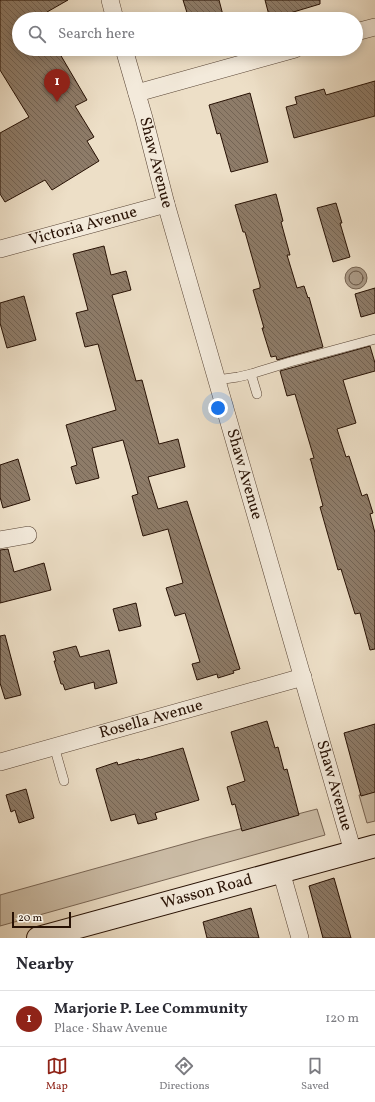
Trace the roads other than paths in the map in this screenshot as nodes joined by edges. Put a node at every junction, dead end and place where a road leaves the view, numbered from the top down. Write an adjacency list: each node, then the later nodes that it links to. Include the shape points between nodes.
1 (110, 0): 2 (street)
2 (113, 12)
3 (375, 27): 4 (street)
4 (363, 30)
5 (126, 56): 7 (street, Shaw Avenue)
6 (270, 56): 7 (street)
7 (136, 93): 8 (street, Shaw Avenue)
8 (166, 204): 9 (street, Victoria Avenue); 12 (street, Shaw Avenue)
9 (0, 249)
10 (375, 339): 11 (lane)
11 (251, 374): 12 (lane); 13 (lane)
12 (217, 380): 16 (street, Shaw Avenue)
13 (257, 394)
14 (28, 535): 15 (street)
15 (0, 540)
16 (303, 677): 17 (street, Rosella Avenue); 21 (street, Shaw Avenue)
17 (54, 746): 18 (street, Rosella Avenue); 19 (lane)
18 (0, 762)
19 (64, 781)
20 (375, 846): 21 (street, Wasson Road)
21 (354, 852): 22 (street, Wasson Road)
22 (281, 871): 23 (street, Wasson Road); 24 (street)
23 (38, 938)
24 (300, 938)

